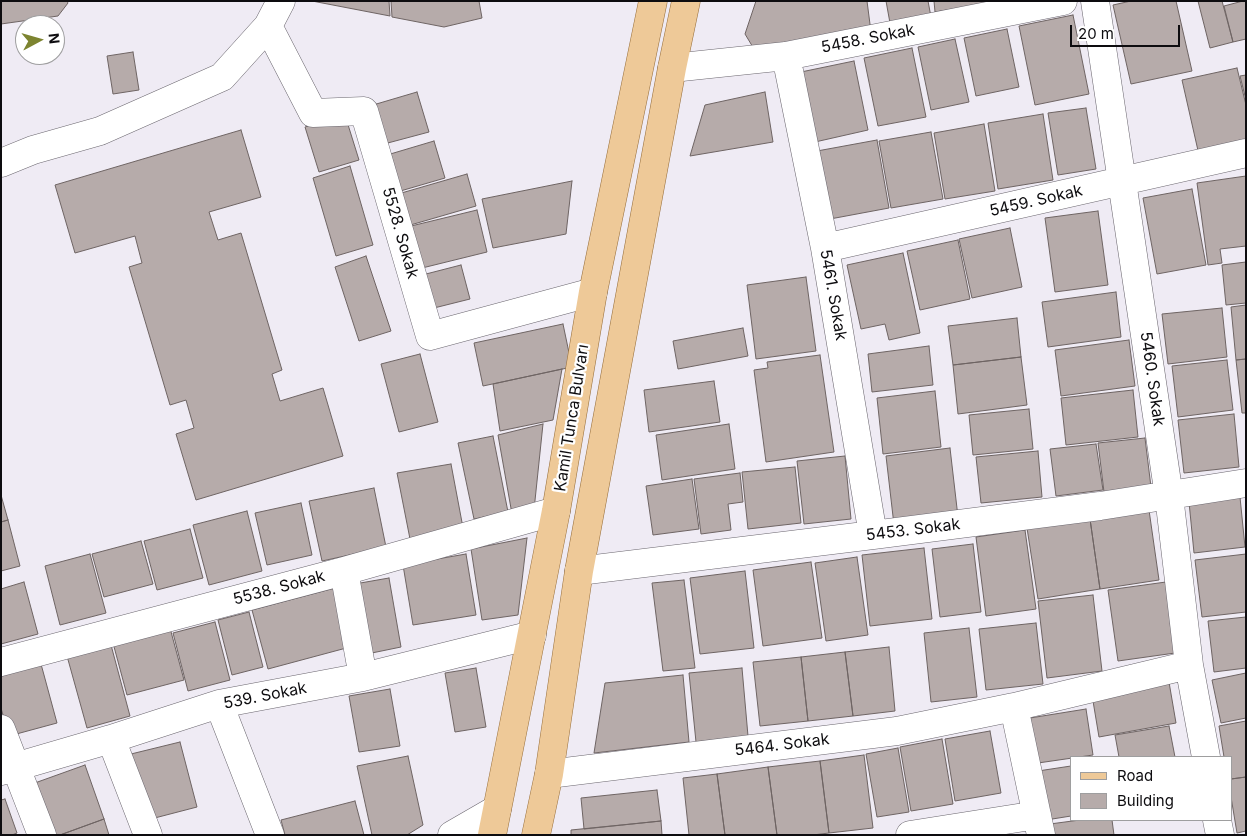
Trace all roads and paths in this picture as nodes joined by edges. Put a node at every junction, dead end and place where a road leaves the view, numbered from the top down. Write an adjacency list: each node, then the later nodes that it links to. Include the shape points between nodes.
1 (281, 1): 6 (street)
2 (653, 1): 13 (main road, Kamil Tunca Bulvarı)
3 (686, 1): 8 (main road, Kamil Tunca Bulvarı)
4 (1063, 1): 7 (street, 5458. Sokak)
5 (1095, 1): 11 (street, 5460. Sokak)
6 (268, 26): 10 (street, via 222,77 100,131 33,150); 13 (street, 5528. Sokak, via 313,113 364,111 430,336)
7 (786, 56): 8 (street, 5458. Sokak); 12 (street, 5461. Sokak)
8 (672, 68): 19 (main road, Kamil Tunca Bulvarı)
9 (1246, 153): 11 (street, 5459. Sokak)
10 (1, 163)
11 (1122, 182): 12 (street, 5459. Sokak); 15 (street, 5460. Sokak)
12 (825, 248): 17 (street, 5461. Sokak)
13 (593, 292): 16 (main road, Kamil Tunca Bulvarı)
14 (1246, 483): 15 (street, 5453. Sokak)
15 (1169, 496): 17 (street, 5453. Sokak); 22 (street, 5460. Sokak)
16 (556, 511): 18 (street, 5538. Sokak); 20 (main road, Kamil Tunca Bulvarı)
17 (873, 535): 19 (street, 5453. Sokak)
18 (344, 571): 21 (street, 5538. Sokak); 23 (street)
19 (579, 571): 30 (main road, Kamil Tunca Bulvarı)
20 (532, 635): 23 (street, 539. Sokak); 32 (main road, Kamil Tunca Bulvarı)
21 (1, 662)
22 (1189, 665): 25 (street, 5464. Sokak); 28 (street, 5460. Sokak)
23 (363, 677): 24 (street, 539. Sokak)
24 (219, 704): 27 (street, 539. Sokak); 36 (street)
25 (1014, 707): 30 (street, 5464. Sokak, via 898,730); 33 (street)
26 (1, 729): 29 (street)
27 (110, 739): 29 (street, 539. Sokak); 35 (street)
28 (1206, 756)
29 (9, 769): 34 (street)
30 (549, 774): 38 (main road, Kamil Tunca Bulvarı)
31 (1217, 821): 40 (street)
32 (494, 822): 37 (street)
33 (1039, 825): 39 (street)
34 (42, 835)
35 (148, 835)
36 (270, 835)
37 (452, 835)
38 (536, 835)
39 (910, 835)
40 (1220, 835)

